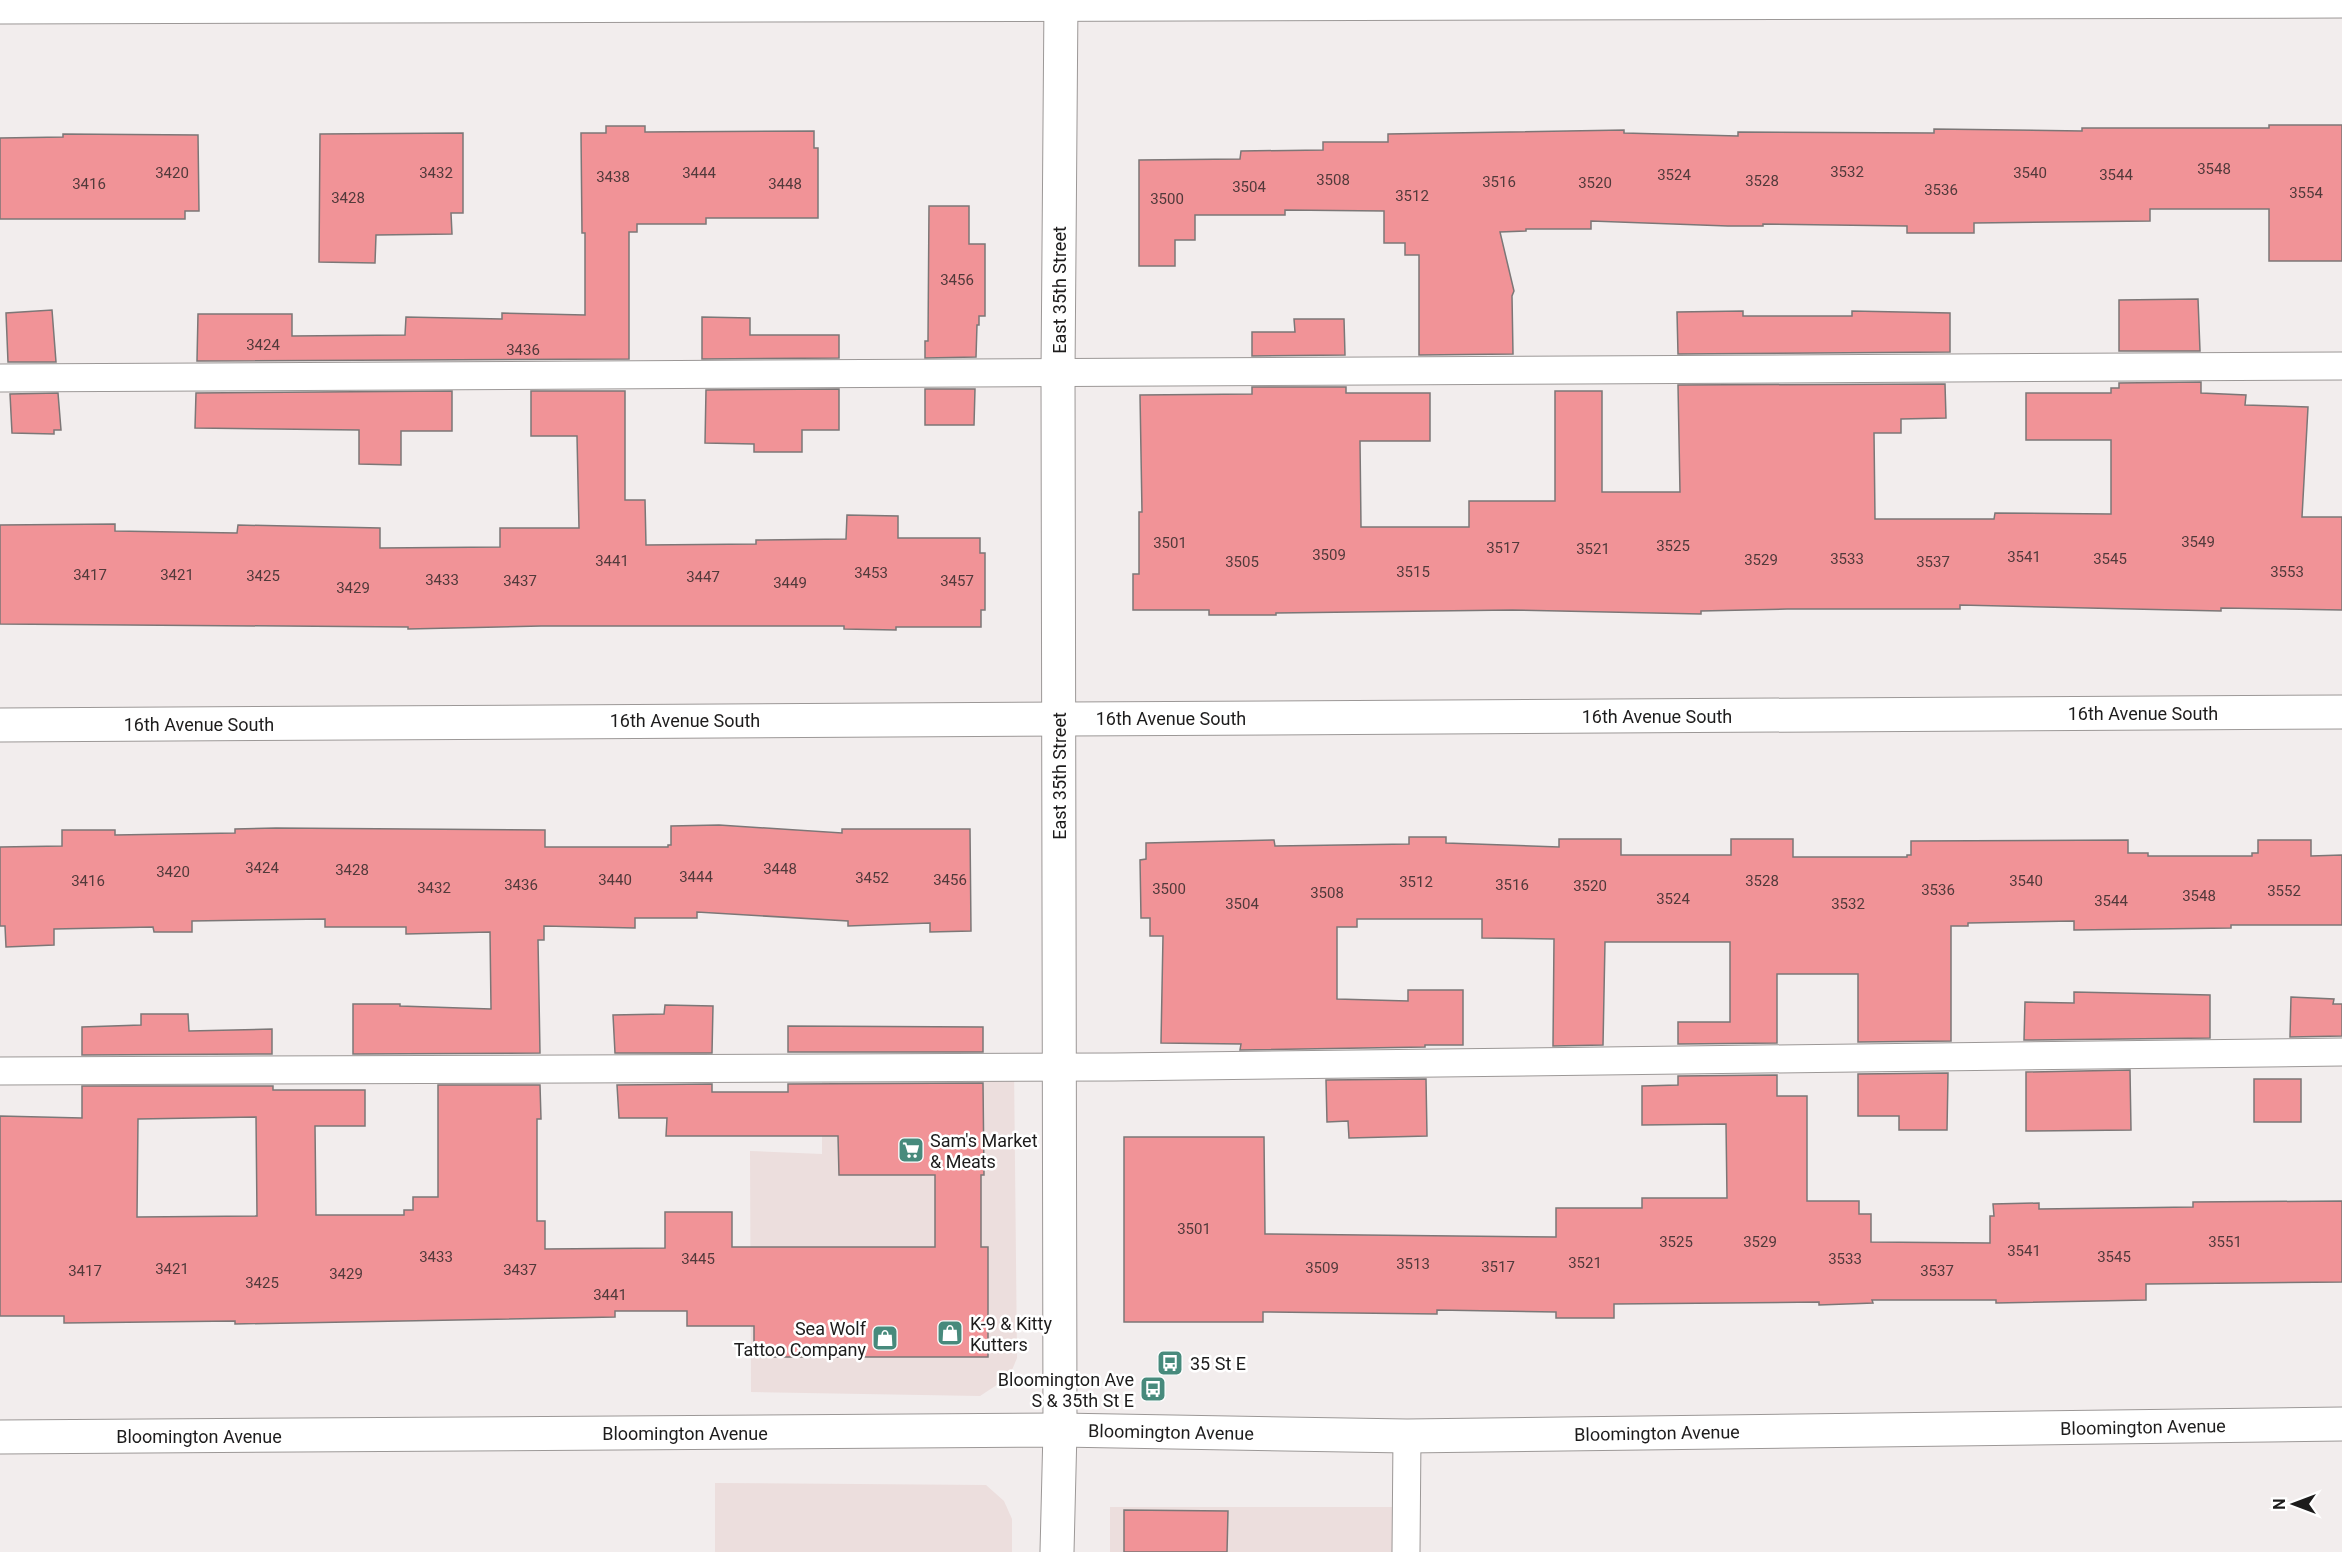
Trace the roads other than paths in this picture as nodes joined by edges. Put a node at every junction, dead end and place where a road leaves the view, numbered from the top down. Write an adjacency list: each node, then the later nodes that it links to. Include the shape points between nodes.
1 (2342, 1): 2 (street)
2 (1061, 2): 3 (street); 5 (street, East 35th Street)
3 (0, 7)
4 (2342, 366): 5 (lane)
5 (1058, 374): 6 (lane); 8 (street, East 35th Street)
6 (0, 378)
7 (2342, 712): 8 (street, 16th Avenue South)
8 (1059, 718): 9 (street, 16th Avenue South); 11 (street, East 35th Street)
9 (0, 725)
10 (2342, 1052): 11 (lane)
11 (1058, 1067): 12 (lane); 14 (street, East 35th Street)
12 (0, 1071)
13 (2342, 1425): 15 (street, Bloomington Avenue)
14 (1060, 1430): 15 (street, Bloomington Avenue); 16 (street, Bloomington Avenue); 17 (street, East 35th Street)
15 (1407, 1436): 18 (lane)
16 (0, 1437)
17 (1057, 1552)
18 (1406, 1552)

